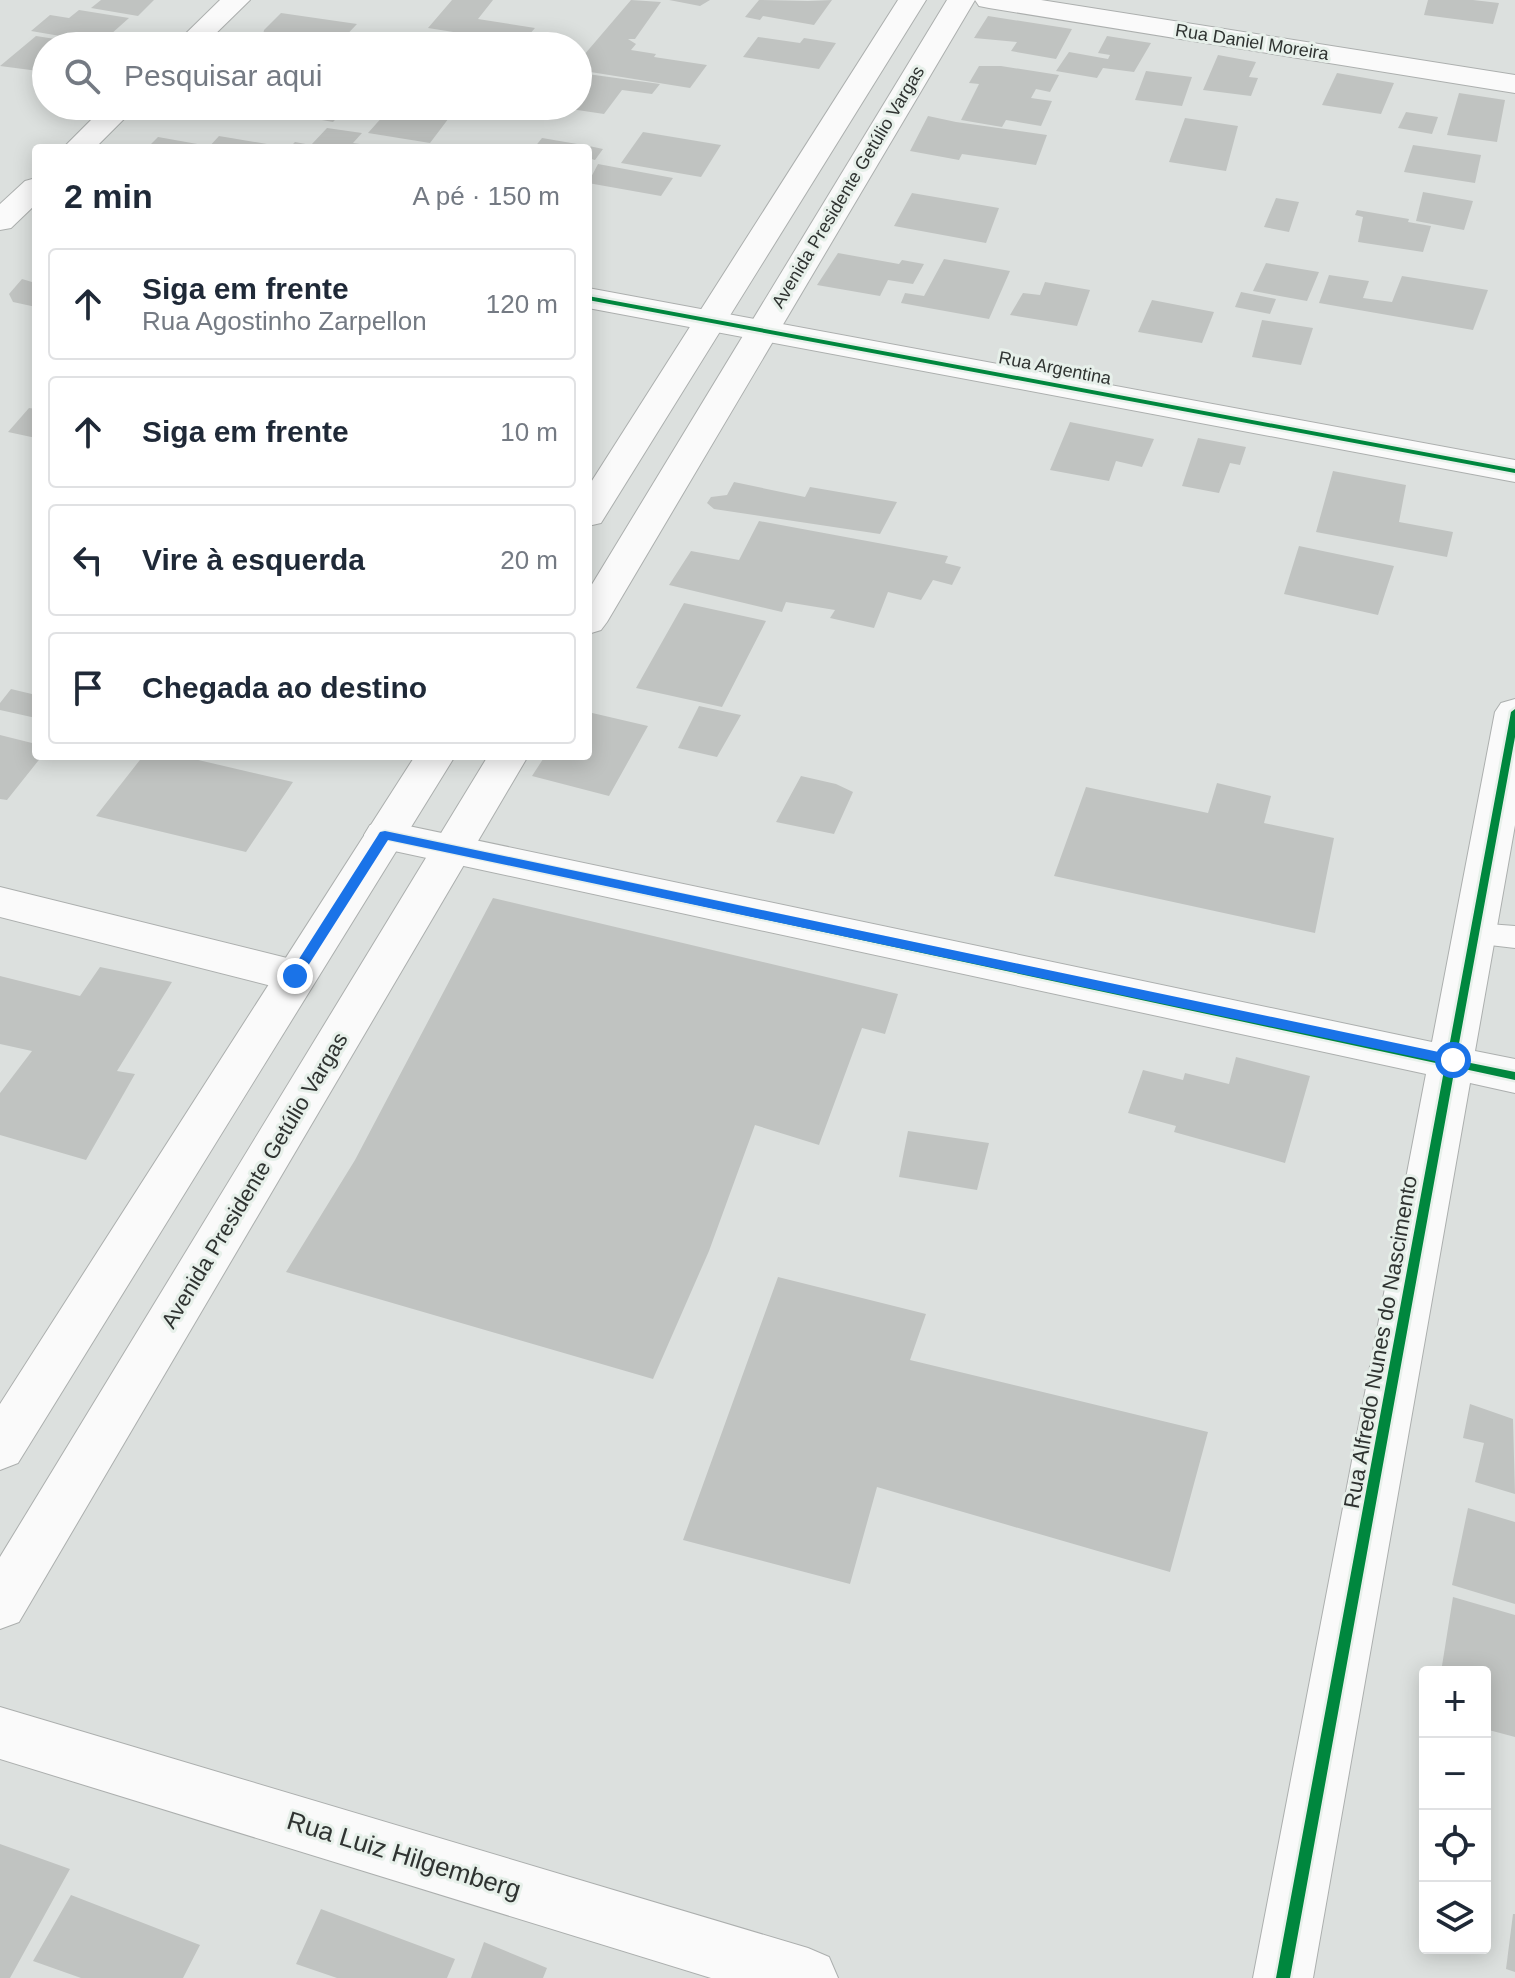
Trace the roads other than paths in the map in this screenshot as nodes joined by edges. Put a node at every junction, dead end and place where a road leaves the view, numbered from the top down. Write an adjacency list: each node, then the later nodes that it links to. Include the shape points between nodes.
1 (236, 0): 5 (street)
2 (912, 0): 12 (street, Avenida Presidente Getúlio Vargas)
3 (961, 0): 13 (street, Avenida Presidente Getúlio Vargas)
4 (989, 0): 6 (street, Rua Daniel Moreira)
5 (202, 32)
6 (1515, 84)
7 (107, 120): 8 (street)
8 (82, 144)
9 (24, 195): 10 (street)
10 (0, 221)
11 (592, 299): 12 (street, Rua Argentina)
12 (712, 320): 13 (street, Rua Argentina); 15 (street, Avenida Presidente Getúlio Vargas)
13 (762, 330): 14 (street, Rua Argentina); 16 (street, Avenida Presidente Getúlio Vargas)
14 (1515, 471)
15 (592, 509)
16 (592, 615)
17 (1515, 712): 23 (street, Rua Alfredo Nunes do Nascimento)
18 (432, 760): 20 (street)
19 (506, 760): 21 (street, Avenida Presidente Getúlio Vargas)
20 (385, 835): 21 (street); 24 (street)
21 (453, 850): 25 (street); 28 (street, Avenida Presidente Getúlio Vargas)
22 (0, 902): 24 (street)
23 (1495, 935): 25 (street, Rua Alfredo Nunes do Nascimento)
24 (295, 976): 27 (street)
25 (1453, 1060): 26 (street); 31 (street, Rua Alfredo Nunes do Nascimento)
26 (1515, 1076)
27 (0, 1448)
28 (0, 1605)
29 (0, 1733): 30 (street, Rua Luiz Hilgemberg)
30 (808, 1978)
31 (1283, 1978)

